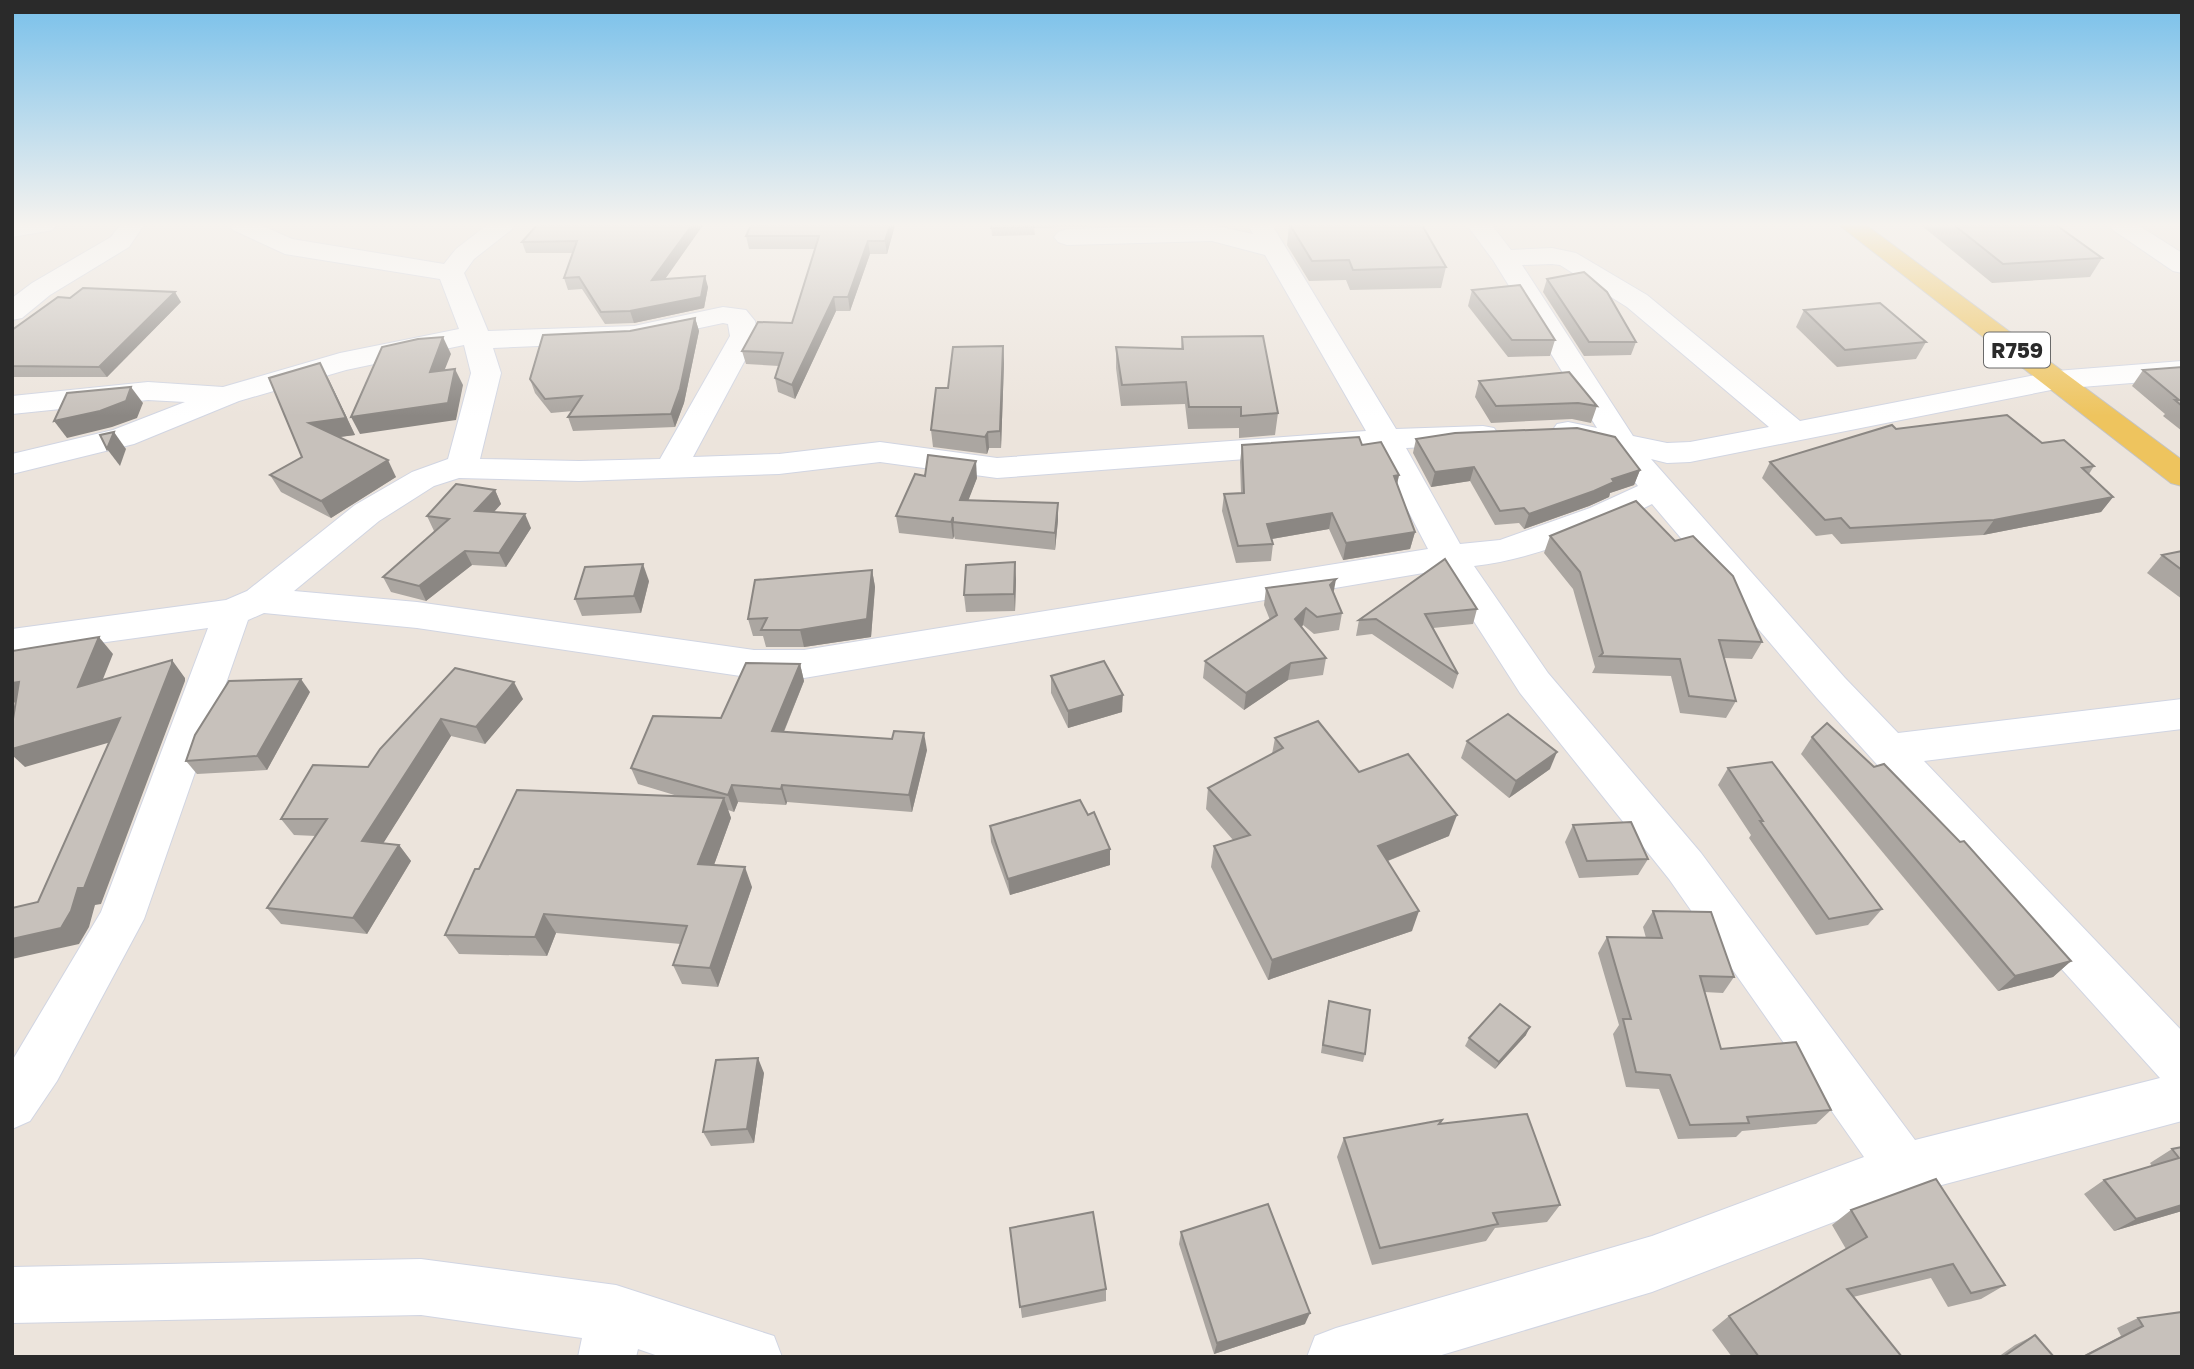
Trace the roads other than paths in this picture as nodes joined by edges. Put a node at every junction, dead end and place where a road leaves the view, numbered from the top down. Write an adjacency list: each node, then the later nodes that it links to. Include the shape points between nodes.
1 (41, 289): 7 (street)
2 (457, 289): 8 (street)
3 (1299, 289): 16 (street)
4 (1524, 289): 17 (street)
5 (1617, 289): 14 (street)
6 (1935, 289): 10 (main road, R759)
7 (12, 312)
8 (476, 337): 11 (street, via 340,362); 19 (street, via 486,373 463,463); 20 (street, via 634,334 736,316 744,336)
9 (2182, 370): 10 (street)
10 (2056, 380): 14 (street); 21 (main road, R759)
11 (228, 395): 12 (street, via 148,391); 18 (street, via 123,436)
12 (12, 405)
13 (1545, 432): 17 (street, via 1572,431)
14 (1794, 432): 17 (street, via 1690,452 1667,453)
15 (1506, 434): 16 (street)
16 (1386, 439): 20 (street, via 997,468 880,453 779,464); 23 (street)
17 (1622, 443): 22 (street)
18 (12, 464)
19 (457, 468): 20 (street); 24 (street, via 423,479 367,513)
20 (671, 468)
21 (2182, 476)
22 (1657, 489): 23 (street, via 1602,516 1504,551); 27 (street)
23 (1450, 557): 24 (street, via 804,664 754,664 417,615); 31 (street, via 1534,683 1685,866)
24 (246, 606): 25 (street); 30 (street, via 121,919)
25 (12, 642)
26 (2182, 714): 27 (street)
27 (1889, 750): 28 (street)
28 (2182, 1066)
29 (2182, 1097): 31 (street)
30 (12, 1104)
31 (1904, 1169): 35 (street, via 1652,1264)
32 (12, 1295): 33 (street, via 421,1287)
33 (611, 1336): 34 (street)
34 (752, 1357)
35 (1336, 1357)

